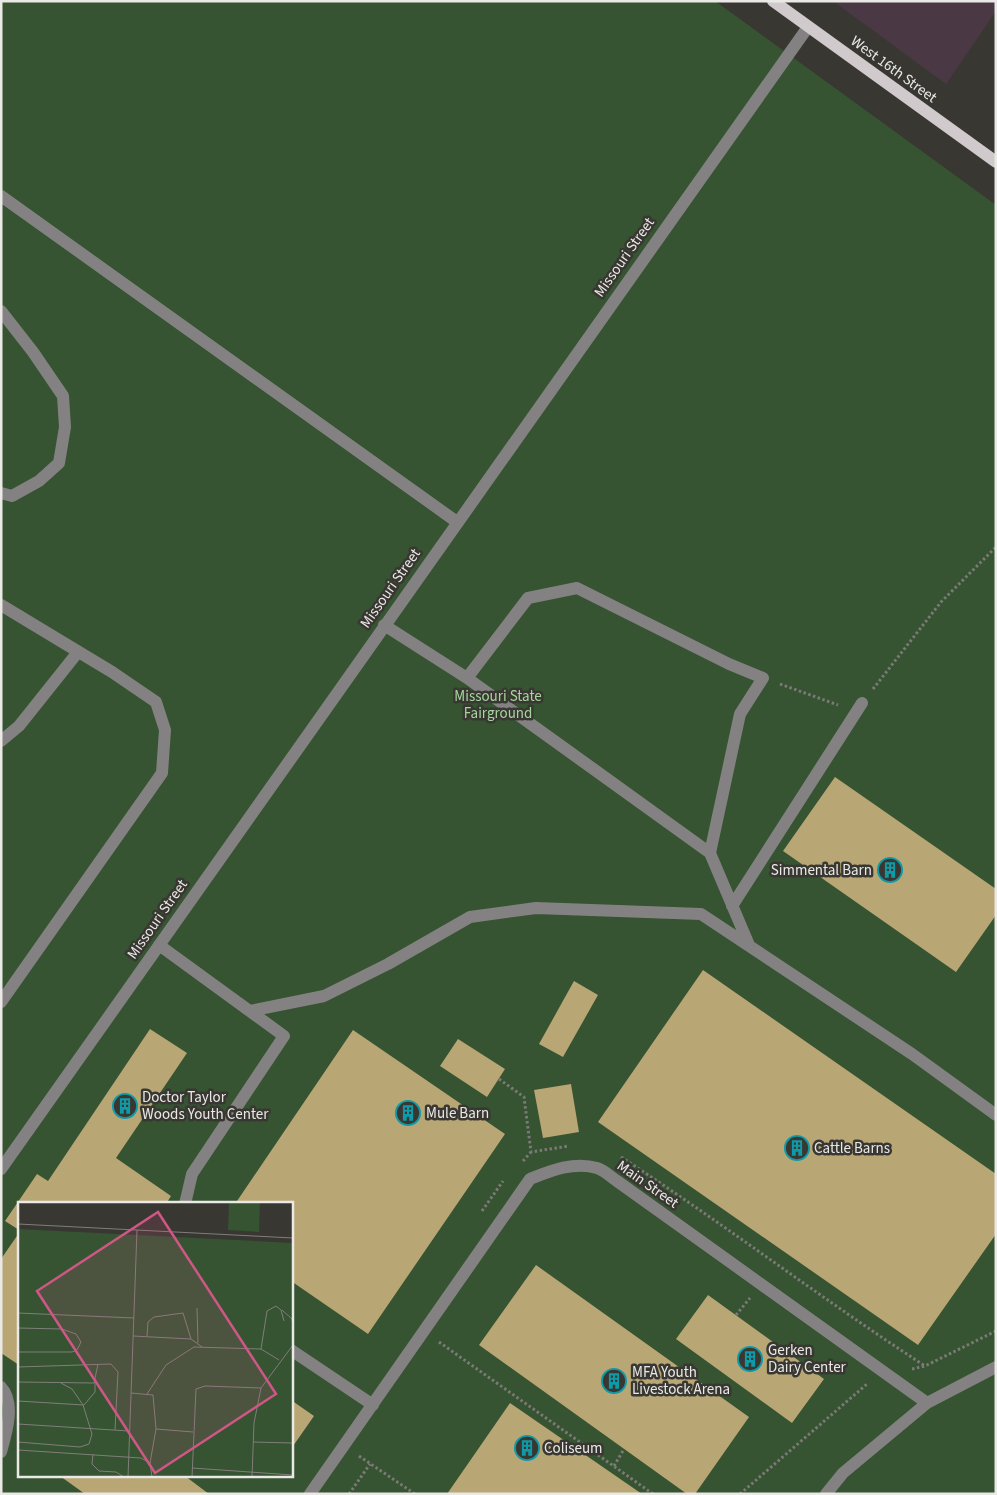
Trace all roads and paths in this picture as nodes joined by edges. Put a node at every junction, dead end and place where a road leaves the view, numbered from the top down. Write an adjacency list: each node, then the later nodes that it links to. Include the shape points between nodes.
1 (773, 1): 2 (main road, West 16th Street)
2 (808, 27): 3 (main road, West 16th Street); 7 (street, Missouri Street)
3 (996, 162)
4 (1, 196): 7 (street)
5 (1, 311): 6 (street, via 63,396 65,426 59,463 39,481 12,496)
6 (1, 493)
7 (457, 522): 10 (street, Missouri Street)
8 (996, 547): 14 (path, via 941,602)
9 (1, 604): 11 (street)
10 (384, 625): 12 (street); 18 (street, Missouri Street)
11 (78, 652): 15 (street, via 19,726); 20 (street, via 156,702 165,730 162,773)
12 (467, 678): 13 (street, via 528,598 577,588); 16 (street)
13 (763, 678): 14 (path, via 850,709); 16 (street, via 740,714)
14 (862, 703): 17 (street)
15 (1, 741)
16 (710, 853): 17 (street)
17 (732, 906): 19 (street)
18 (159, 945): 21 (street); 23 (street, Missouri Street)
19 (749, 945): 21 (street, via 701,914 536,908 470,917 324,996); 22 (street, via 912,1054)
20 (1, 1002)
21 (250, 1012): 25 (street, via 284,1036 192,1174)
22 (996, 1115)
23 (6, 1154): 24 (street, Missouri Street)
24 (1, 1169)
25 (185, 1202)
26 (424, 1331): 30 (street, Main Street, via 530,1179 553,1169 576,1166 596,1168 617,1180); 33 (street, Main Street); 39 (path)
27 (996, 1331): 30 (path, via 925,1366)
28 (292, 1351): 33 (street)
29 (996, 1367): 32 (street)
30 (888, 1375): 32 (street, Main Street); 44 (path, via 873,1378)
31 (1, 1387): 34 (street)
32 (927, 1403): 45 (street, via 843,1473)
33 (373, 1405): 35 (street, Main Street)
34 (14, 1417): 37 (street)
35 (344, 1446): 38 (path); 40 (street, Main Street)
36 (624, 1449): 39 (path)
37 (1, 1452)
38 (370, 1464): 41 (path); 42 (path)
39 (614, 1466): 43 (path)
40 (310, 1494)
41 (349, 1494)
42 (415, 1494)
43 (653, 1494)
44 (740, 1494)
45 (826, 1494)

